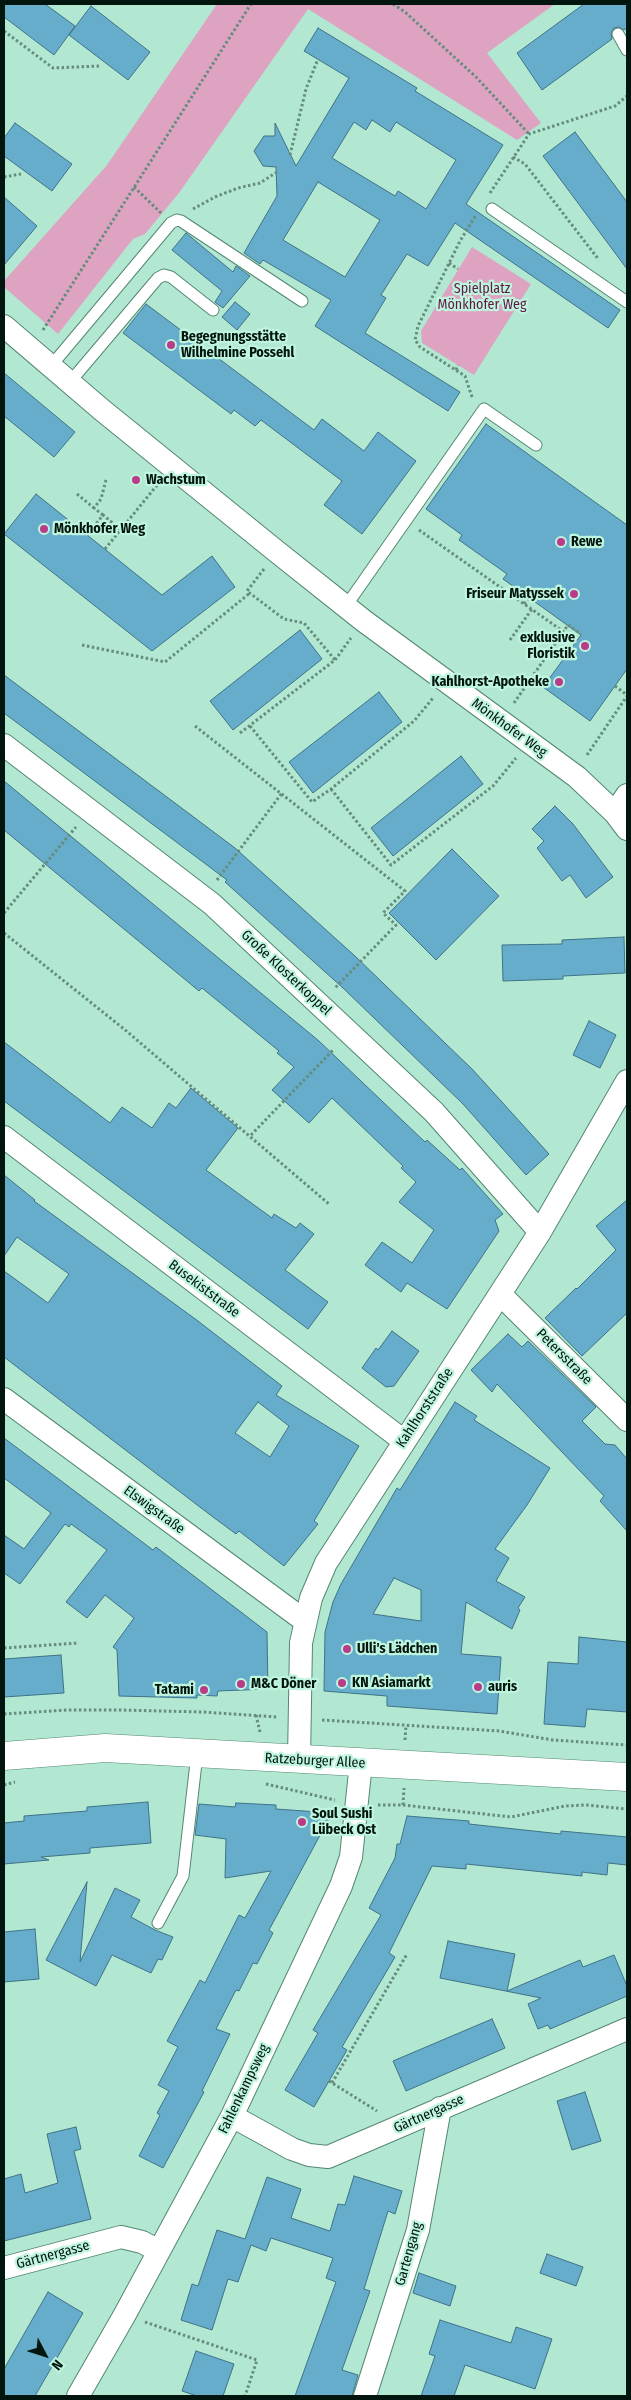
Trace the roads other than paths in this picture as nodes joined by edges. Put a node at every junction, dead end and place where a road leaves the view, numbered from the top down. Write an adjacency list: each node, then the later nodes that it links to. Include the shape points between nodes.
1 (618, 34): 2 (lane)
2 (627, 50)
3 (489, 203): 5 (lane)
4 (302, 301): 8 (lane, via 176,222)
5 (627, 302)
6 (213, 310): 9 (lane, via 171,277 164,275 158,278)
7 (4, 326): 8 (street, Mönkhofer Weg)
8 (51, 366): 9 (street, Mönkhofer Weg)
9 (70, 382): 11 (street, Mönkhofer Weg)
10 (536, 445): 11 (lane, via 484,409)
11 (346, 606): 13 (street, Mönkhofer Weg)
12 (4, 745): 16 (street, Große Klosterkoppel, via 204,897 434,1112)
13 (623, 812)
14 (627, 1081): 16 (street, Kahlhorststraße)
15 (4, 1137): 20 (street, Busekiststraße)
16 (540, 1232): 17 (street, Kahlhorststraße)
17 (500, 1294): 19 (street, Petersstraße); 20 (street, Kahlhorststraße)
18 (4, 1399): 21 (street, Elswigstraße)
19 (627, 1420)
20 (404, 1440): 21 (street, Kahlhorststraße, via 326,1563)
21 (304, 1620): 24 (street, Kahlhorststraße)
22 (197, 1754): 23 (main road, Ratzeburger Allee, via 105,1748); 24 (main road, Ratzeburger Allee); 27 (lane, via 183,1876)
23 (4, 1756)
24 (299, 1760): 25 (main road, Ratzeburger Allee)
25 (361, 1764): 26 (main road, Ratzeburger Allee); 30 (street, Fahlenkampsweg, via 350,1857 341,1886)
26 (627, 1777)
27 (158, 1923)
28 (627, 2028): 29 (street, Gärtnergasse)
29 (440, 2108): 30 (street, Gärtnergasse, via 328,2157 292,2149); 34 (street, Gartengang, via 418,2230)
30 (232, 2116): 31 (street, Fahlenkampsweg)
31 (159, 2251): 32 (street, Gärtnergasse, via 142,2242 121,2237); 33 (street, Fahlenkampsweg)
32 (4, 2268)
33 (78, 2396)
34 (365, 2396)

